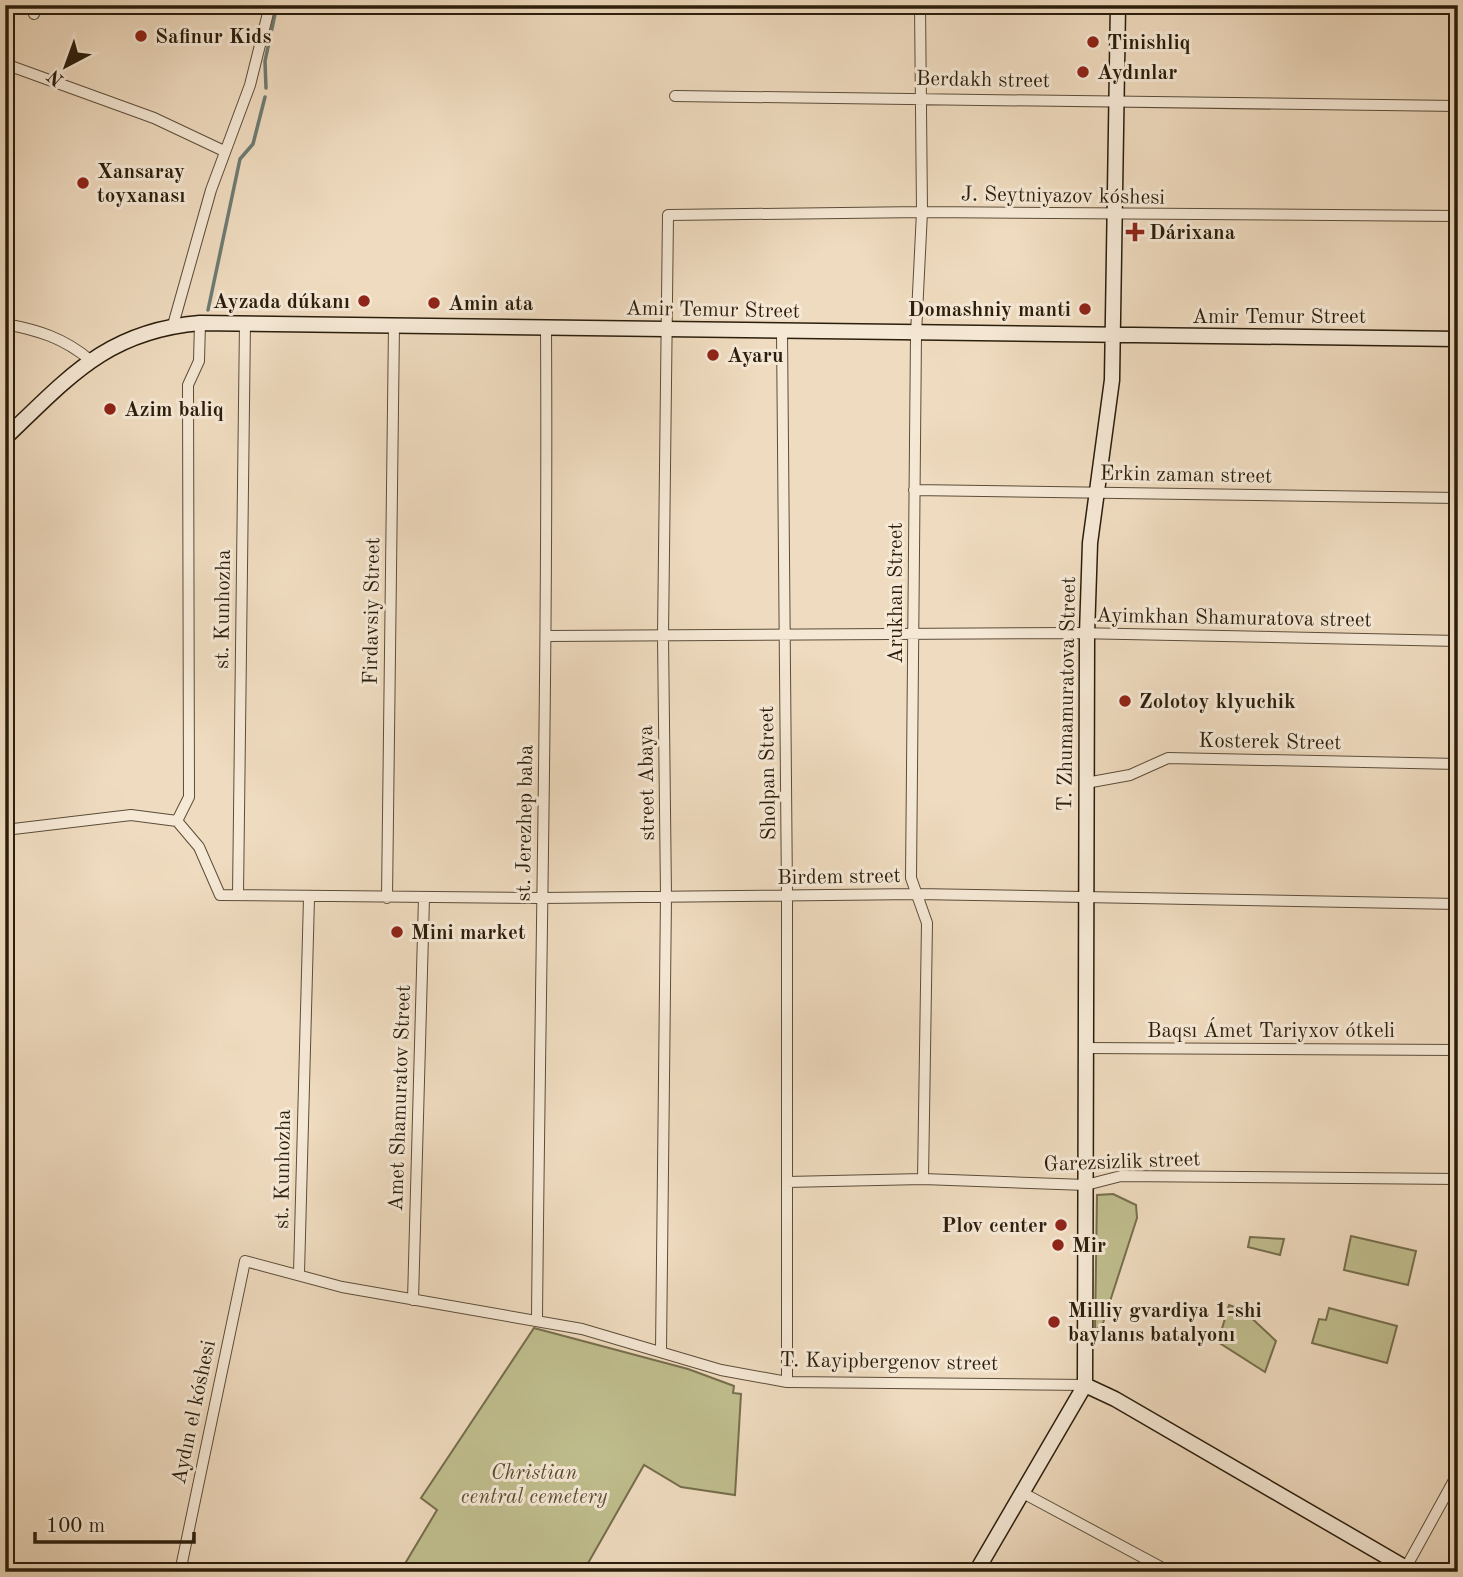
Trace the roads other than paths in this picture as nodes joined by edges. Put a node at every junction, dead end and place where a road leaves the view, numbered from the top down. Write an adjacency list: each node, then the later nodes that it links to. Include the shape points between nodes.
1 (270, 5): 9 (street, via 250,86)
2 (920, 5): 6 (street, Arukhan Street)
3 (1118, 5): 7 (street, T. Zhumamuratova Street)
4 (5, 64): 9 (street, via 154,118)
5 (675, 96): 6 (street, Berdakh street)
6 (922, 97): 7 (street, Berdakh street); 10 (street, Arukhan Street)
7 (1118, 101): 8 (street, Berdakh street); 12 (street, T. Zhumamuratova Street)
8 (1458, 107)
9 (224, 151): 17 (street)
10 (922, 212): 11 (street, J. Seytniyazov kóshesi); 12 (street, J. Seytniyazov kóshesi); 22 (street, Arukhan Street)
11 (668, 215): 20 (street, street Abaya)
12 (1114, 215): 13 (street, J. Seytniyazov kóshesi); 23 (street, T. Zhumamuratova Street)
13 (1458, 216)
14 (245, 322): 15 (street, Amir Temur Street); 18 (street, Amir Temur Street); 41 (street, st. Kunhozha)
15 (200, 323): 17 (street, Amir Temur Street); 38 (street, via 199,361 188,385 189,797)
16 (5, 324): 25 (street, via 65,341)
17 (173, 325): 25 (street, Amir Temur Street, via 109,347)
18 (394, 325): 19 (street, Amir Temur Street); 45 (street, Firdavsiy Street)
19 (546, 328): 20 (street, Amir Temur Street); 32 (street, st. Jerezhep baba)
20 (666, 330): 21 (street, Amir Temur Street); 33 (street, street Abaya)
21 (782, 332): 22 (street, Amir Temur Street); 34 (street, Sholpan Street)
22 (916, 334): 23 (street, Amir Temur Street); 27 (street, Arukhan Street)
23 (1113, 335): 24 (street, Amir Temur Street); 28 (street, T. Zhumamuratova Street)
24 (1458, 339)
25 (90, 360): 26 (street, Amir Temur Street)
26 (5, 438)
27 (914, 491): 28 (street, Erkin zaman street); 30 (street, Arukhan Street)
28 (1098, 491): 29 (street, Erkin zaman street); 31 (street, T. Zhumamuratova Street, via 1090,543)
29 (1458, 498)
30 (914, 633): 31 (street, Ayimkhan Shamuratova street); 34 (street, Ayimkhan Shamuratova street); 40 (street, Arukhan Street, via 911,878)
31 (1087, 634): 35 (street, Ayimkhan Shamuratova street); 37 (street, T. Zhumamuratova Street)
32 (548, 636): 33 (street, Ayimkhan Shamuratova street); 47 (street, st. Jerezhep baba)
33 (663, 636): 34 (street, Ayimkhan Shamuratova street); 42 (street, street Abaya)
34 (785, 636): 43 (street, Sholpan Street)
35 (1458, 641)
36 (1458, 764): 37 (street, Kosterek Street, via 1168,758 1130,775)
37 (1086, 783): 48 (street, T. Zhumamuratova Street)
38 (177, 821): 39 (street, via 131,814); 41 (street, Birdem street, via 199,847 220,895)
39 (5, 830)
40 (916, 894): 43 (street, Birdem street); 48 (street, Birdem street); 52 (street, Arukhan Street, via 927,923)
41 (238, 895): 44 (street, Birdem street)
42 (666, 896): 43 (street, Birdem street); 47 (street, Birdem street); 60 (street, street Abaya)
43 (787, 896): 54 (street, Sholpan Street)
44 (309, 898): 45 (street, Birdem street); 57 (street, st. Kunhozha)
45 (387, 898): 46 (street, Birdem street)
46 (424, 898): 47 (street, Birdem street); 58 (street, Amet Shamuratov Street)
47 (541, 898): 59 (street, st. Jerezhep baba)
48 (1084, 898): 49 (street, Birdem street); 50 (street, T. Zhumamuratova Street)
49 (1458, 904)
50 (1084, 1048): 51 (street, Baqsı Ámet Tariyxov ótkeli); 55 (street, T. Zhumamuratova Street)
51 (1458, 1050)
52 (923, 1179): 54 (street, Garezsizlik street); 55 (street, Garezsizlik street)
53 (1458, 1179): 55 (street, Garezsizlik street, via 1121,1176)
54 (787, 1182): 61 (street, Sholpan Street)
55 (1086, 1185): 62 (street, T. Zhumamuratova Street)
56 (245, 1261): 57 (street, T. Kayipbergenov street); 67 (street, Aydın el kóshesi)
57 (299, 1273): 58 (street, T. Kayipbergenov street, via 342,1287)
58 (413, 1300): 59 (street, T. Kayipbergenov street)
59 (537, 1319): 60 (street, T. Kayipbergenov street)
60 (661, 1351): 61 (street, T. Kayipbergenov street, via 721,1370)
61 (786, 1382): 62 (street, T. Kayipbergenov street)
62 (1085, 1385): 64 (street); 65 (street, T. Kayipbergenov street)
63 (1458, 1473): 65 (street)
64 (1023, 1493): 69 (street); 70 (street)
65 (1407, 1570)
66 (746, 1571): 68 (street)
67 (180, 1572)
68 (862, 1572)
69 (976, 1572)
70 (1170, 1572)

